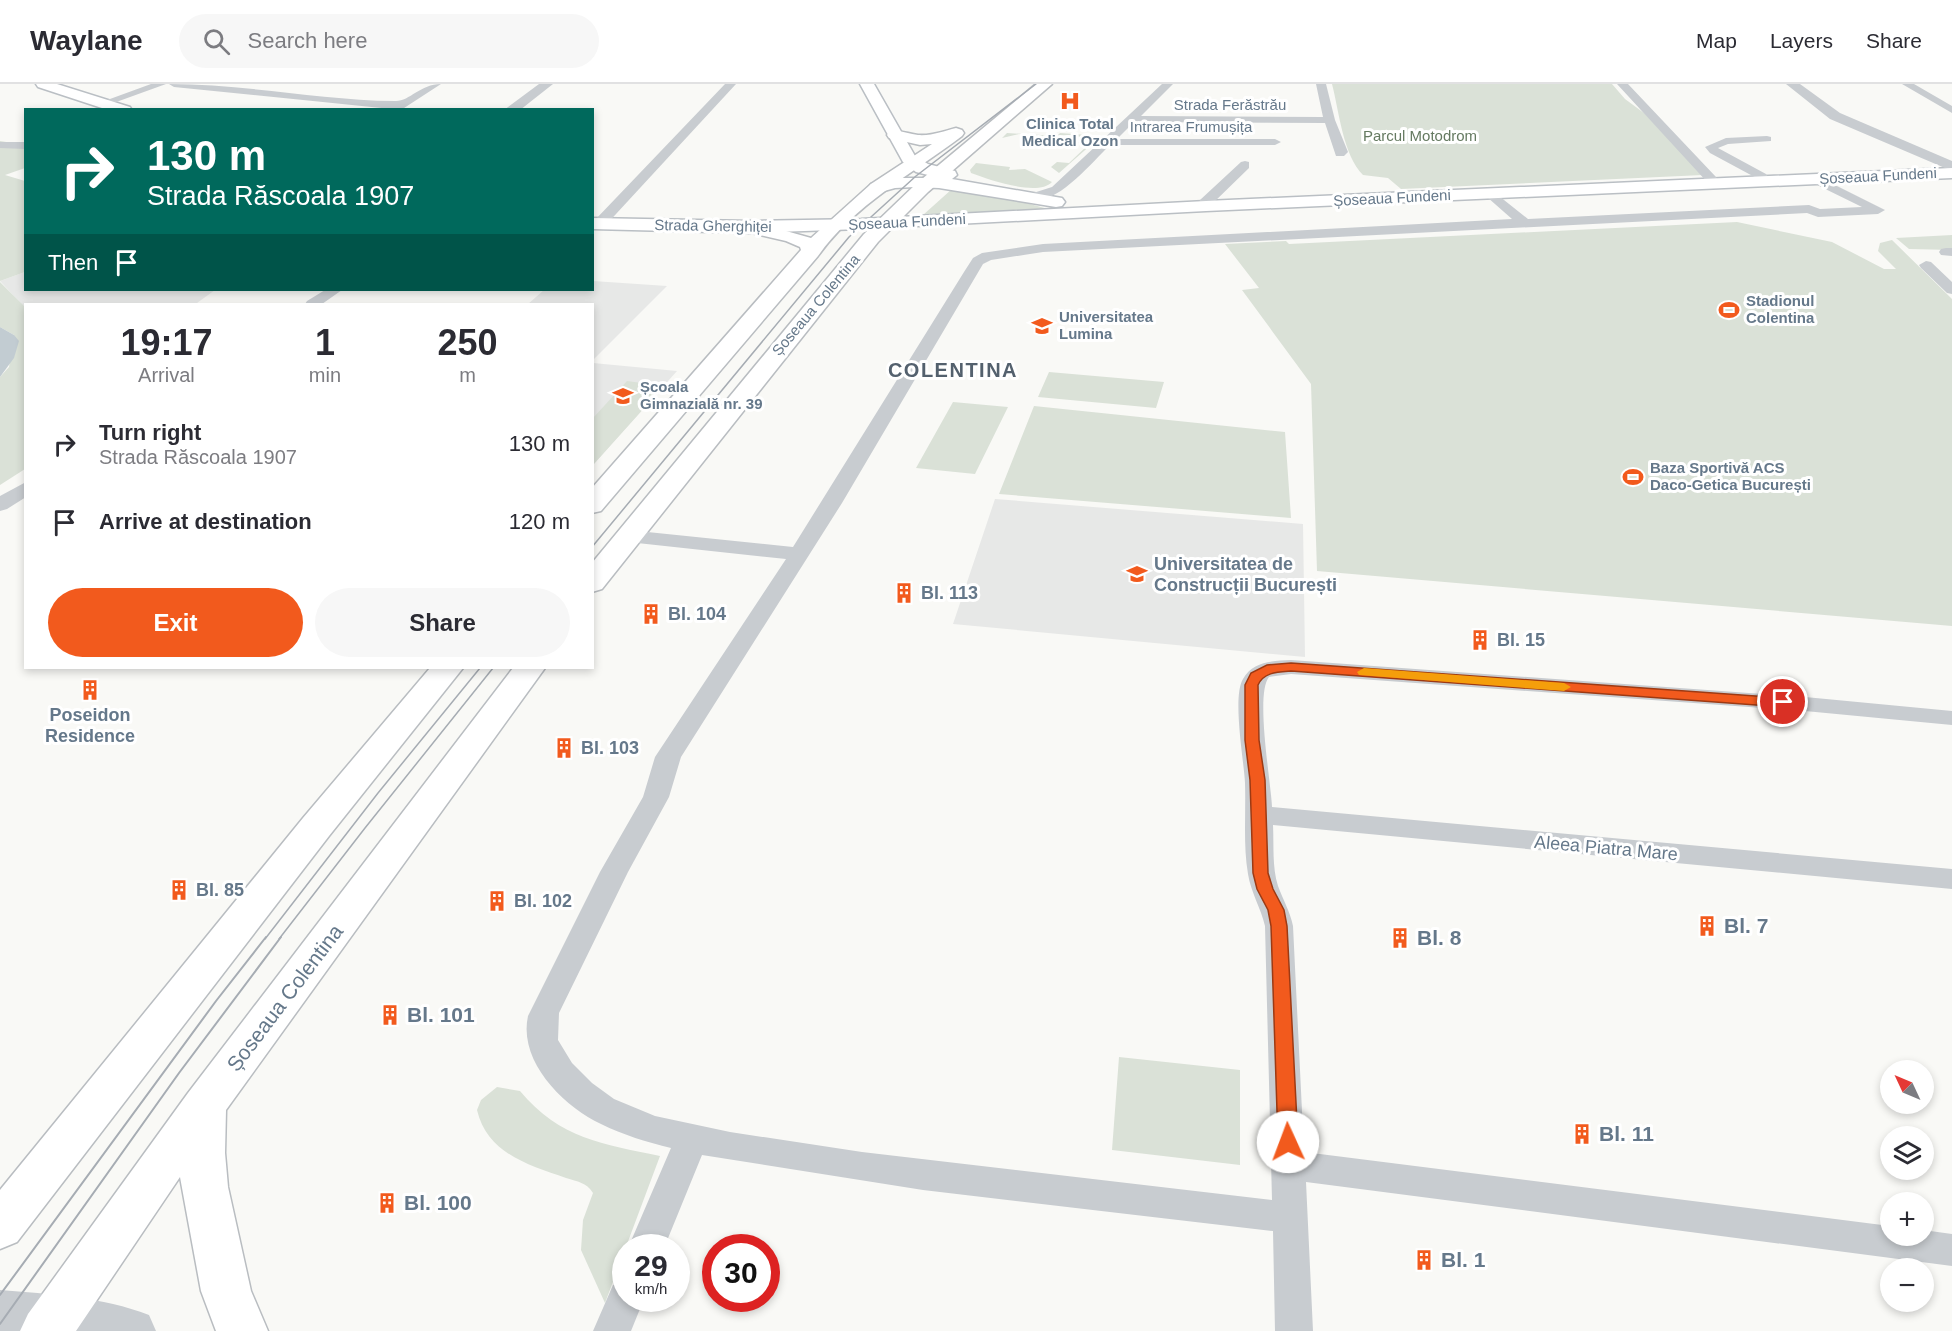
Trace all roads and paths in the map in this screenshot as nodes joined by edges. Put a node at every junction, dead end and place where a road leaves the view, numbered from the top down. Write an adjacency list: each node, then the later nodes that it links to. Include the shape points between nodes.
1 (42, 84): 14 (main road)
2 (161, 84): 14 (street)
3 (174, 84): 15 (street)
4 (436, 84): 15 (street)
5 (547, 84): 17 (street)
6 (731, 84): 42 (street)
7 (867, 84): 22 (main road)
8 (1045, 84): 34 (main road, Șoseaua Colentina)
9 (1167, 84): 19 (street)
10 (1321, 84): 20 (street)
11 (1622, 84): 36 (street)
12 (1792, 84): 32 (street, via 1835,116)
13 (1906, 84): 18 (street)
14 (104, 103): 16 (main road)
15 (396, 107)
16 (119, 108)
17 (513, 108)
18 (1952, 110)
19 (1131, 119): 20 (street, Strada Ferăstrău); 25 (street)
20 (1329, 120): 29 (street)
21 (967, 123): 23 (main road)
22 (895, 135): 23 (main road, via 924,140); 30 (main road)
23 (950, 137): 30 (main road)
24 (1767, 139): 33 (street, via 1726,141 1711,147)
25 (1106, 142): 26 (street, Intrarea Frumușița); 39 (street, via 1056,190)
26 (1275, 142)
27 (0, 145): 28 (street)
28 (24, 146)
29 (1340, 154)
30 (914, 164): 34 (main road); 37 (main road)
31 (1245, 165): 40 (street)
32 (1952, 169): 33 (main road, Șoseaua Fundeni); 35 (main road, Șoseaua Fundeni)
33 (1762, 177): 36 (main road, Șoseaua Fundeni)
34 (934, 178): 37 (main road); 39 (main road, Șoseaua Fundeni); 43 (main road, Șoseaua Colentina)
35 (1815, 179): 38 (main road, Șoseaua Fundeni); 44 (street, via 1878,210 1818,213 1809,209)
36 (1712, 180): 40 (main road, Șoseaua Fundeni)
37 (877, 188): 45 (main road)
38 (1493, 193): 40 (main road, Șoseaua Fundeni); 44 (street)
39 (1035, 197): 41 (main road, Șoseaua Fundeni)
40 (1206, 205): 41 (main road, Șoseaua Fundeni); 47 (street)
41 (1051, 208): 43 (main road, Șoseaua Fundeni)
42 (596, 223): 46 (main road, Strada Gherghiței)
43 (885, 223): 45 (main road, Șoseaua Fundeni); 56 (main road, Șoseaua Colentina)
44 (1520, 223): 47 (street)
45 (833, 225): 46 (main road, Strada Gherghiței); 48 (main road)
46 (750, 227): 48 (main road, via 804,241)
47 (1231, 237): 57 (street, via 1029,249 978,261)
48 (811, 252): 54 (main road)
49 (1926, 265): 50 (street)
50 (1951, 288)
51 (333, 291): 52 (street)
52 (314, 303)
53 (24, 489): 55 (street)
54 (594, 503)
55 (0, 505)
56 (628, 536): 57 (street); 58 (main road, Șoseaua Colentina)
57 (799, 554): 65 (street, via 668,757 656,797 550,999 541,1027 545,1051 595,1105 644,1126)
58 (594, 580)
59 (446, 669): 68 (main road)
60 (527, 669): 64 (main road, Șoseaua Colentina)
61 (1952, 718): 62 (street, via 1804,704 1272,668 1256,676 1252,685 1252,740)
62 (1260, 814): 63 (street, Aleea Piatra Mare); 66 (street, via 1261,873 1279,926)
63 (1952, 879)
64 (204, 1106): 73 (main road, Șoseaua Colentina); 75 (main road, via 204,1187 226,1291)
65 (692, 1138): 67 (street, via 862,1167); 69 (street)
66 (1289, 1165): 67 (street); 70 (street)
67 (1291, 1218): 77 (street)
68 (0, 1227)
69 (652, 1234)
70 (1952, 1250)
71 (0, 1312): 73 (street)
72 (620, 1312): 76 (street)
73 (51, 1324): 74 (street)
74 (132, 1331)
75 (242, 1331)
76 (612, 1331)
77 (1294, 1331)

